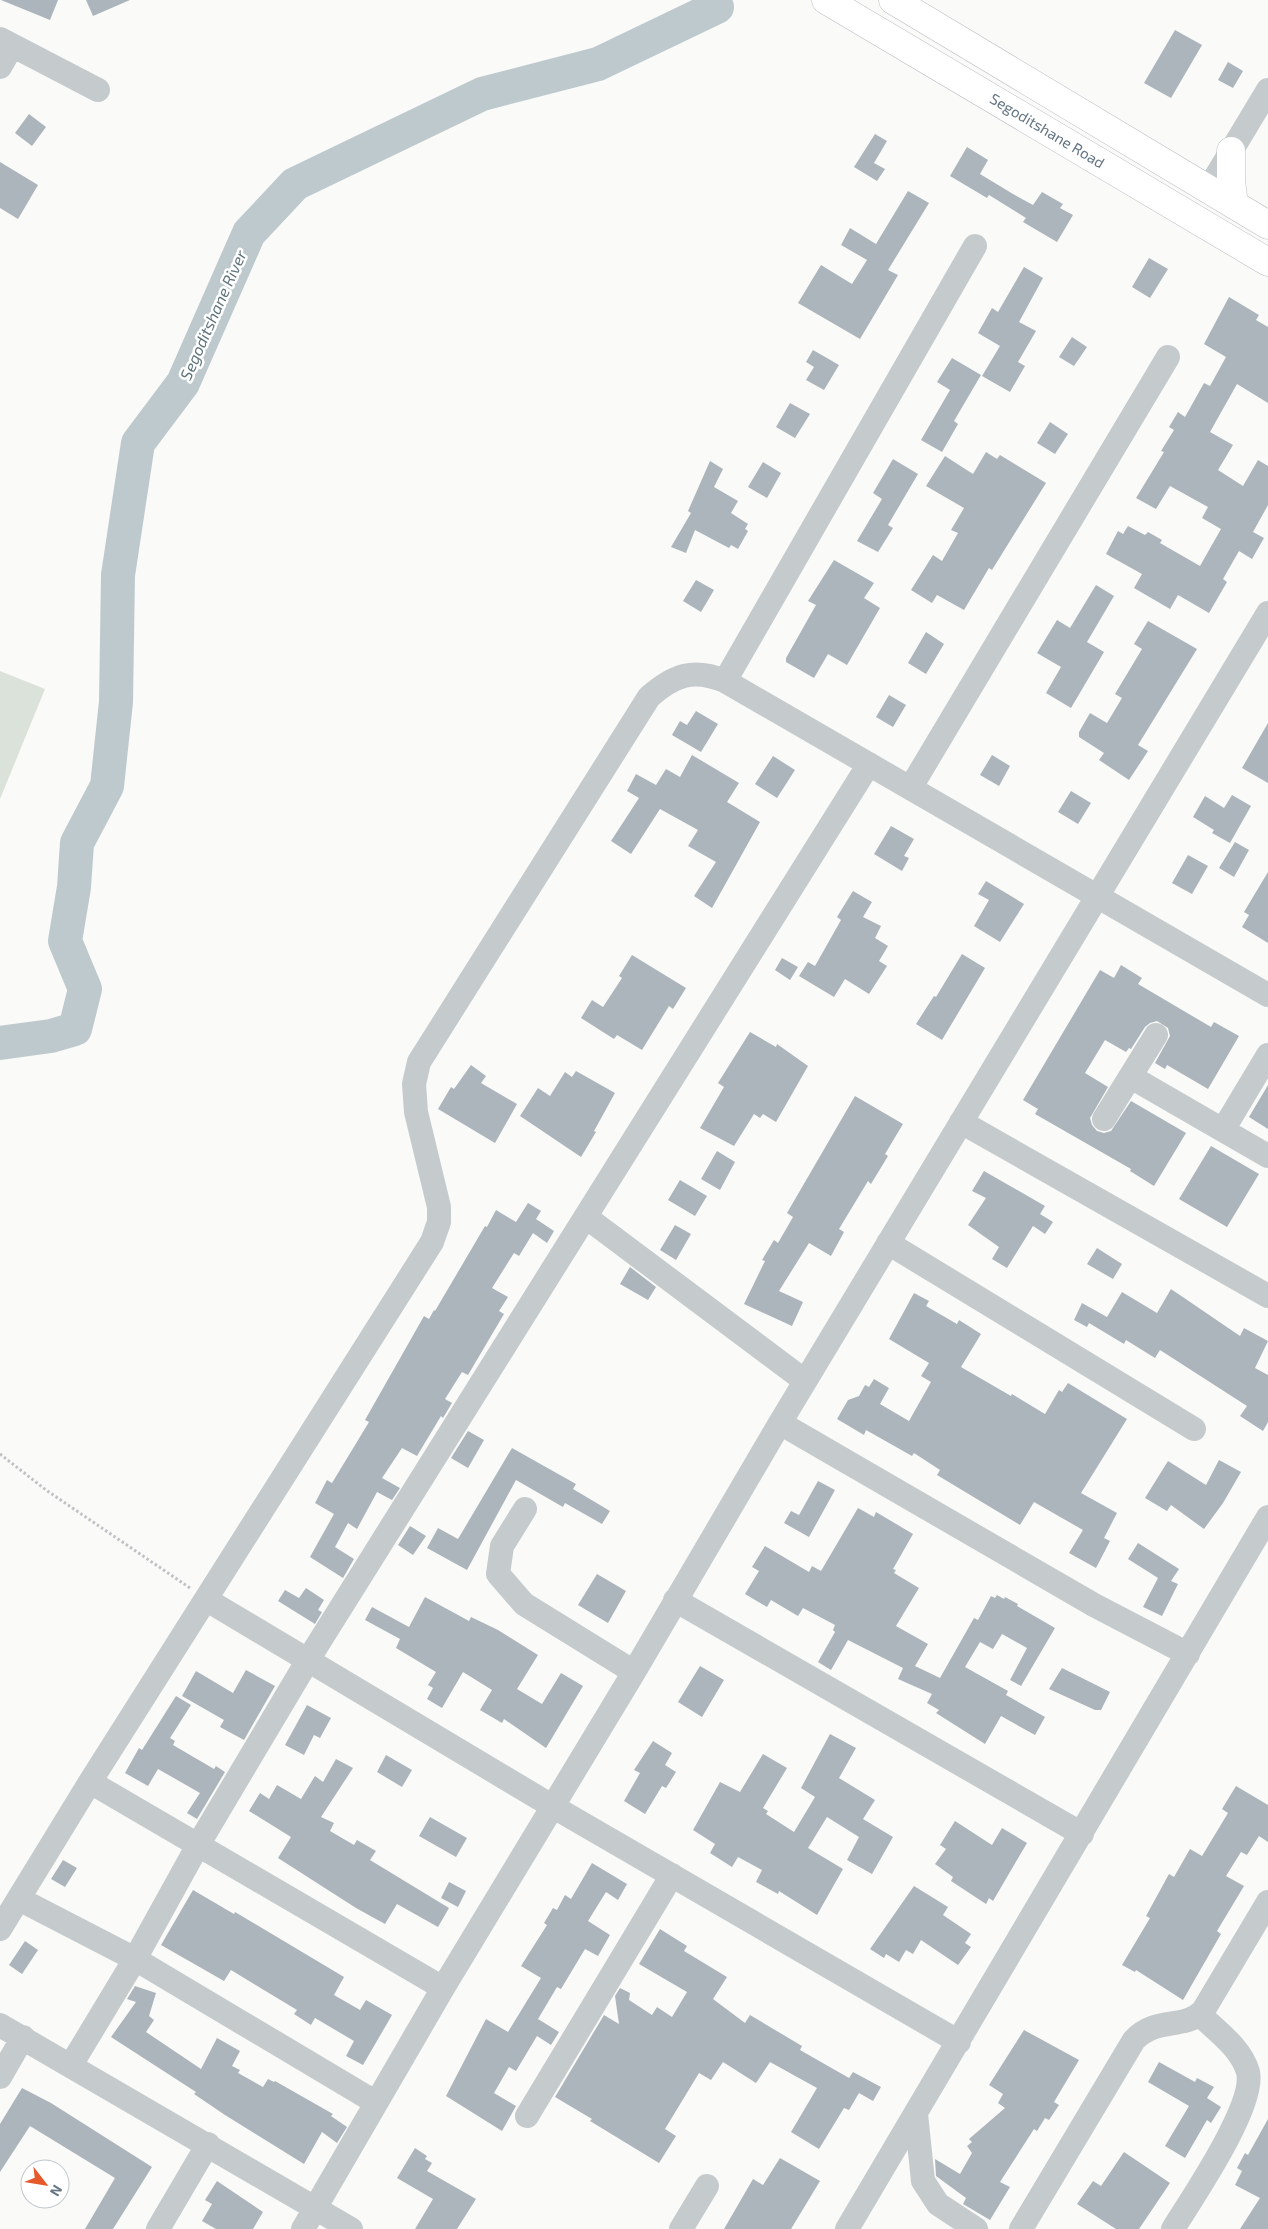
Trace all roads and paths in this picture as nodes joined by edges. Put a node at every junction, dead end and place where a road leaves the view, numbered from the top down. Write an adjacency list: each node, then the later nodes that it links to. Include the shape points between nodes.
1 (826, 0): 12 (main road, Segoditshane Road)
2 (893, 0): 8 (main road)
3 (6, 42): 4 (street); 5 (street)
4 (0, 67)
5 (98, 90)
6 (1268, 90): 7 (street)
7 (1231, 151): 8 (street); 9 (main road)
8 (1209, 188): 9 (main road)
9 (1234, 204): 10 (main road)
10 (1268, 225)
11 (975, 246): 15 (street)
12 (1268, 262)
13 (1168, 357): 17 (street)
14 (1268, 614): 18 (street)
15 (725, 681): 16 (street); 36 (street, via 704,675 679,676 649,697 418,1062 414,1084 416,1112 439,1207 439,1222 432,1242)
16 (870, 764): 17 (street); 27 (street)
17 (911, 787): 18 (street)
18 (1096, 897): 19 (street); 24 (street)
19 (1268, 995)
20 (1156, 1035): 22 (street)
21 (1268, 1055): 25 (street)
22 (1130, 1076): 23 (street); 25 (street)
23 (1104, 1119)
24 (961, 1122): 28 (street); 29 (street)
25 (1223, 1130): 26 (street)
26 (1268, 1156)
27 (586, 1217): 30 (street); 39 (street)
28 (888, 1243): 30 (street); 32 (street)
29 (1268, 1296)
30 (804, 1381): 31 (street)
31 (780, 1423): 37 (street); 38 (street, via 1094,1605)
32 (1194, 1428)
33 (0, 1454): 36 (path, via 46,1490)
34 (525, 1509): 40 (street, via 502,1546 498,1574 524,1604)
35 (1268, 1517): 38 (street)
36 (207, 1600): 39 (street); 41 (street)
37 (675, 1600): 40 (street); 43 (street)
38 (1188, 1654): 43 (street)
39 (308, 1660): 42 (street); 44 (street)
40 (634, 1672): 42 (street)
41 (90, 1782): 44 (street); 46 (street)
42 (552, 1806): 45 (street); 50 (street)
43 (1082, 1834): 54 (street)
44 (198, 1845): 49 (street); 50 (street)
45 (672, 1875): 54 (street); 59 (street)
46 (19, 1899): 48 (street); 49 (street)
47 (1268, 1902): 51 (street)
48 (0, 1929)
49 (135, 1959): 55 (street); 57 (street)
50 (443, 1988): 57 (street)
51 (1199, 2014): 69 (street, via 1148,2028 1134,2040); 70 (street, via 1234,2048 1248,2073 1249,2086 1245,2103 1222,2148)
52 (0, 2025): 53 (street)
53 (23, 2037): 55 (street); 56 (street)
54 (959, 2042): 58 (street)
55 (71, 2065): 60 (street)
56 (0, 2077)
57 (375, 2102): 62 (street)
58 (916, 2114): 67 (street); 68 (street, via 923,2181 938,2204)
59 (527, 2116)
60 (208, 2144): 62 (street); 63 (street)
61 (707, 2186): 66 (street)
62 (315, 2207): 64 (street); 65 (street)
63 (158, 2229)
64 (303, 2229)
65 (351, 2229)
66 (681, 2229)
67 (848, 2229)
68 (976, 2229)
69 (1021, 2229)
70 (1173, 2229)

